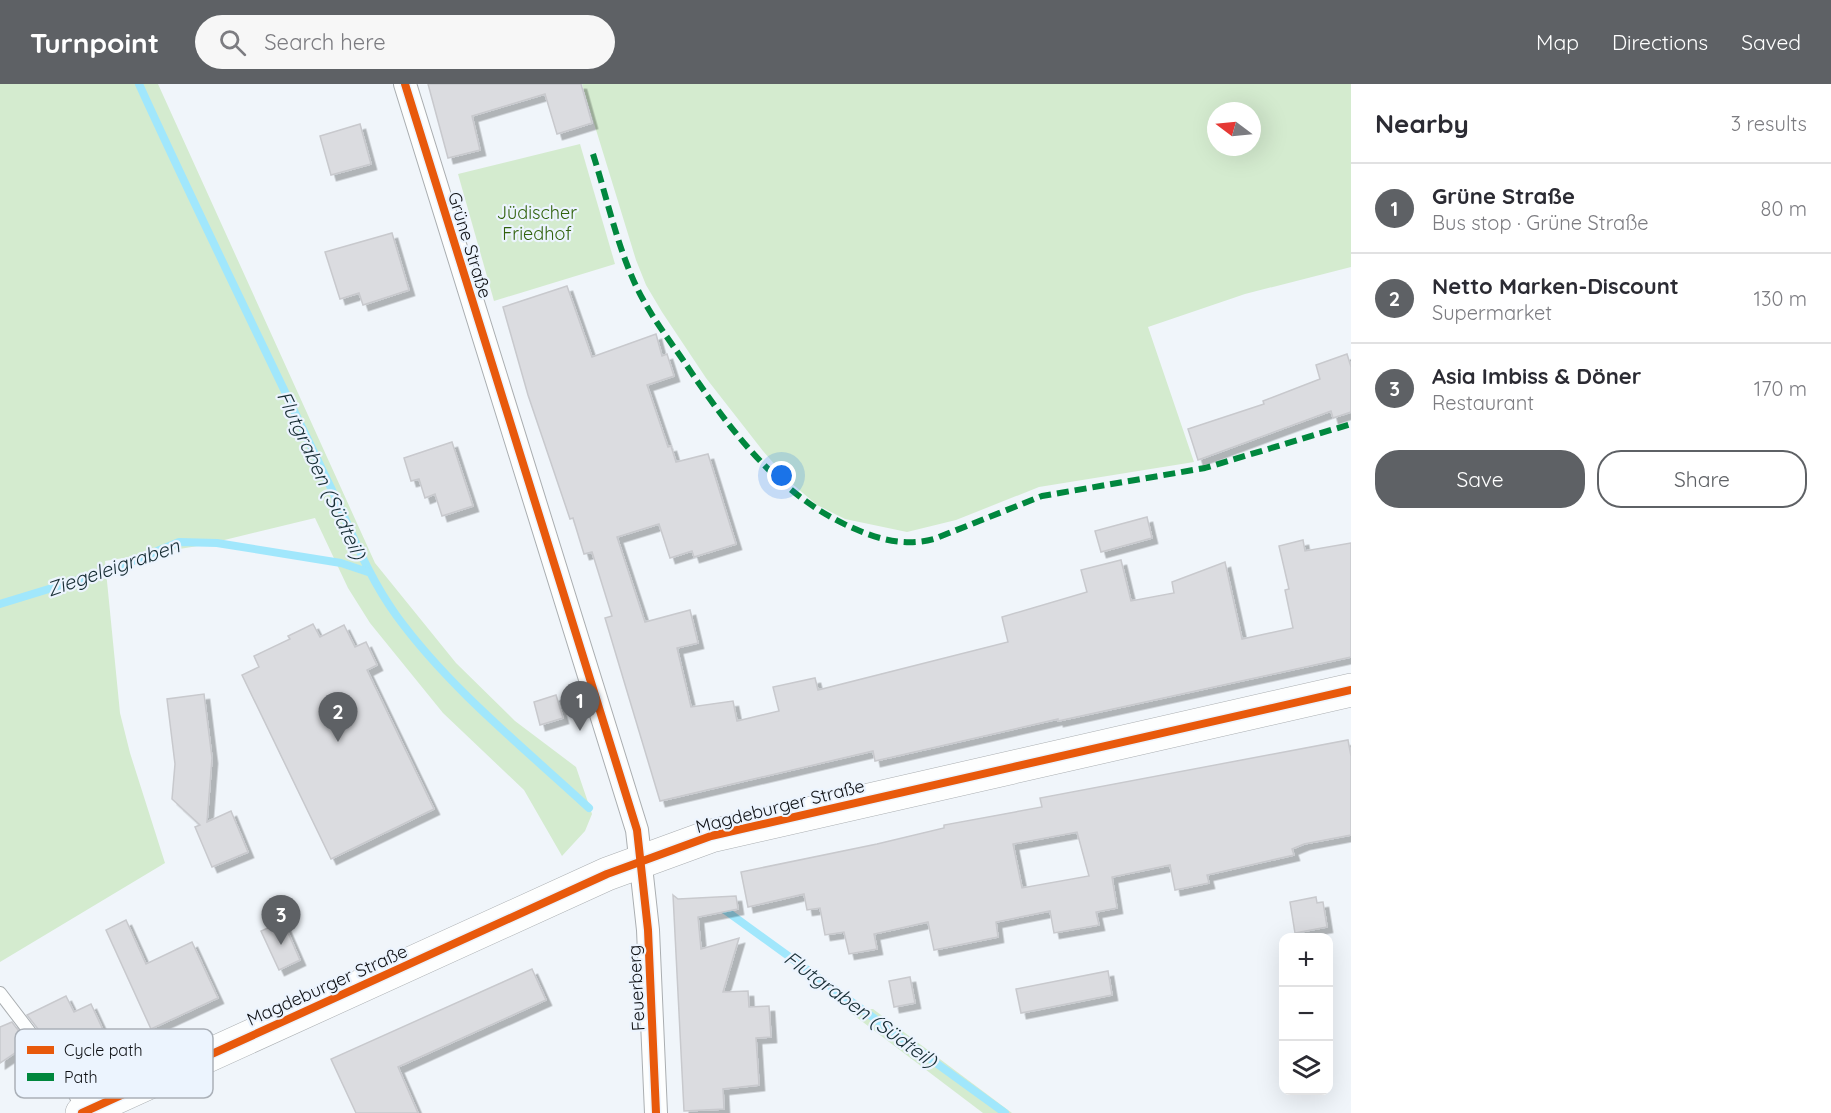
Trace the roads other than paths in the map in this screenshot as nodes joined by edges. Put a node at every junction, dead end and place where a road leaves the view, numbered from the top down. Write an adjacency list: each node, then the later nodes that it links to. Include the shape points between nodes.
1 (405, 84): 3 (street, Grüne Straße, via 637,830)
2 (1351, 690): 3 (main road, Magdeburger Straße, via 775,820 711,836)
3 (639, 862): 6 (main road, Magdeburger Straße); 10 (street, Feuerberg, via 648,930)
4 (0, 993): 5 (lane)
5 (28, 1029)
6 (213, 1054)
7 (76, 1098): 9 (lane)
8 (115, 1098): 9 (main road, Magdeburger Straße)
9 (82, 1113)
10 (656, 1113)

